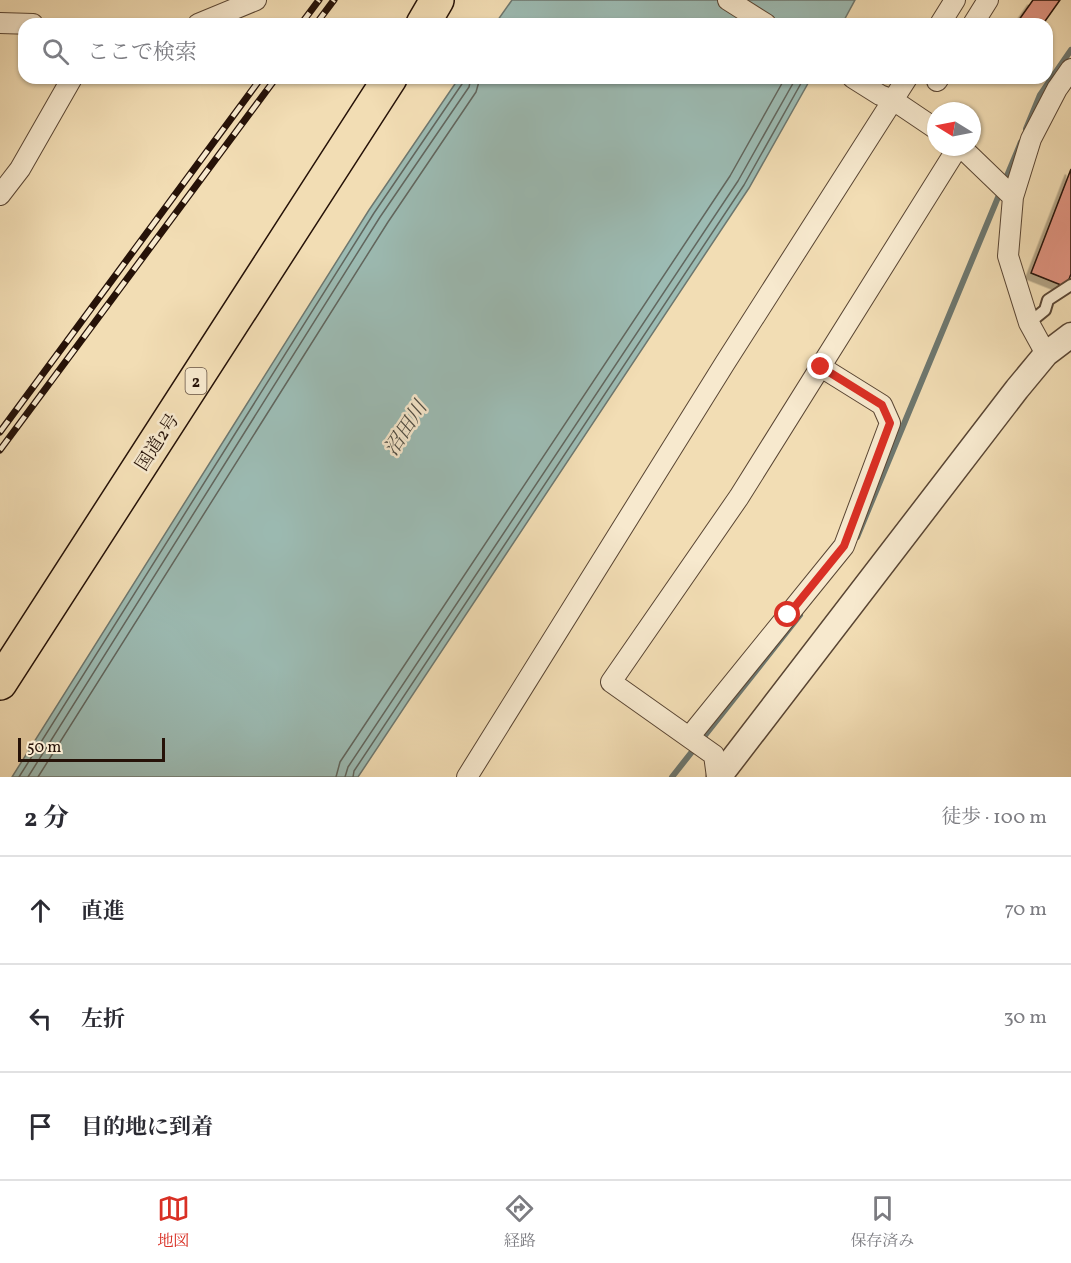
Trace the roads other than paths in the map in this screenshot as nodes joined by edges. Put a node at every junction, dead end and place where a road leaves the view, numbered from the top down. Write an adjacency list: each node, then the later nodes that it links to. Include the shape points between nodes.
1 (256, 0): 6 (street)
2 (437, 0): 7 (highway)
3 (728, 0): 8 (street)
4 (955, 0): 9 (street)
5 (988, 0): 10 (street)
6 (216, 18)
7 (426, 18)
8 (756, 18)
9 (944, 18)
10 (977, 18)
11 (0, 23): 12 (street)
12 (18, 24)
13 (1071, 69): 23 (street, via 1031,139)
14 (69, 84): 22 (street, via 20,169)
15 (386, 84): 29 (highway, 国道2号 / 2)
16 (863, 84): 18 (street)
17 (901, 84): 18 (street)
18 (887, 98): 19 (street); 32 (street)
19 (927, 123)
20 (954, 156): 28 (street)
21 (969, 156): 23 (street)
22 (0, 195)
23 (1012, 197): 25 (street, via 1008,256)
24 (1071, 285): 25 (lane, via 1048,300 1045,310)
25 (1029, 323): 27 (street)
26 (1071, 335): 27 (street)
27 (1046, 354): 31 (street)
28 (821, 367): 30 (street, via 882,405 890,423 844,546); 30 (street, via 739,497 611,682)
29 (0, 683)
30 (690, 736): 31 (street)
31 (717, 770)
32 (467, 777)

